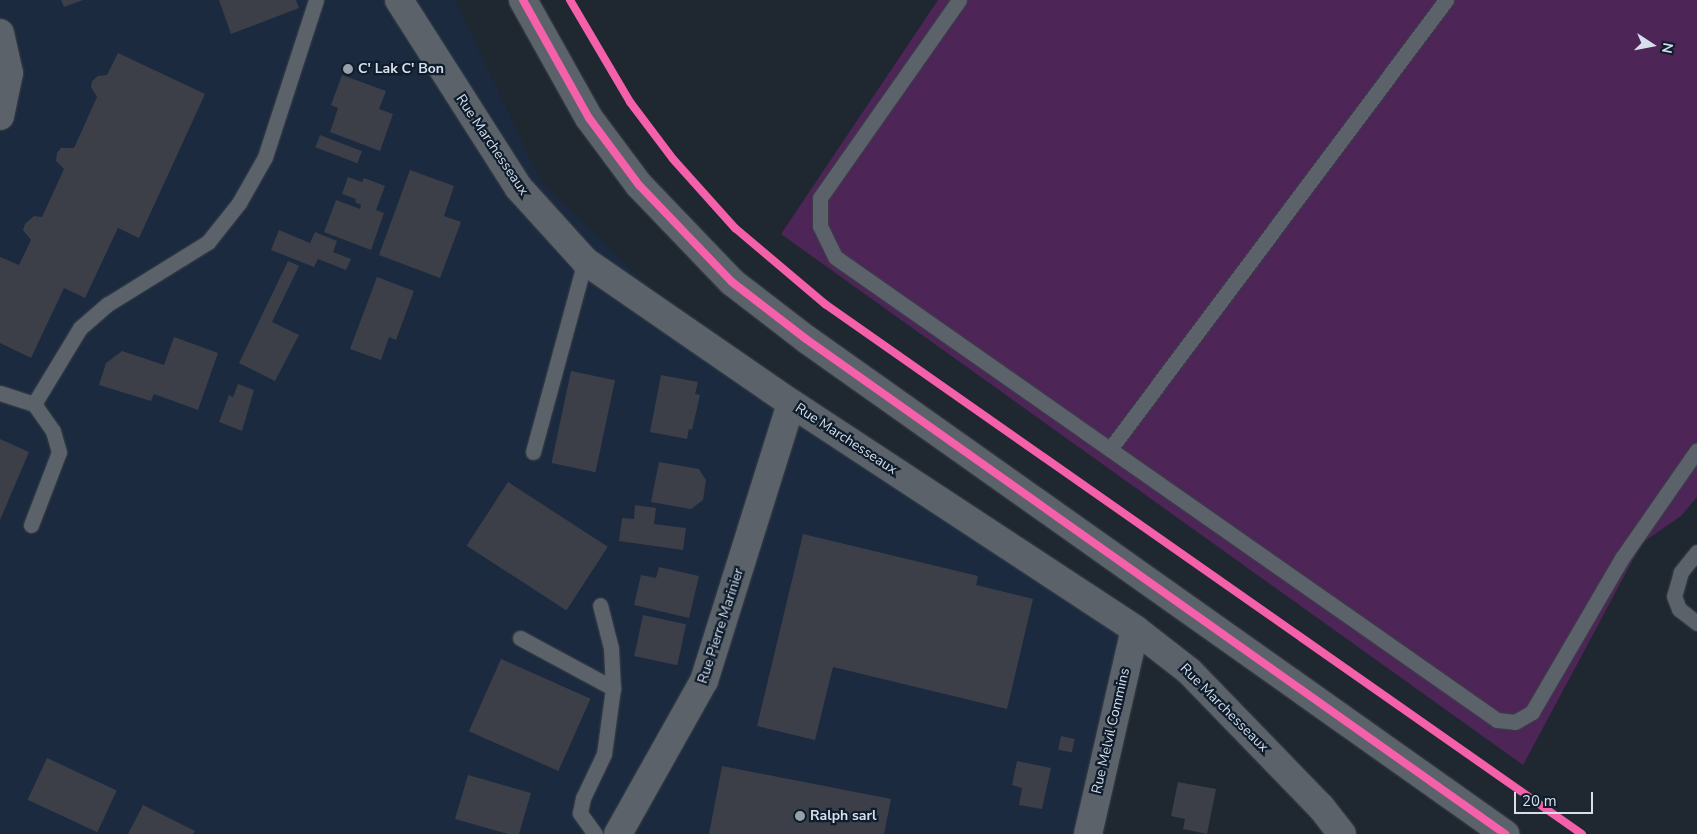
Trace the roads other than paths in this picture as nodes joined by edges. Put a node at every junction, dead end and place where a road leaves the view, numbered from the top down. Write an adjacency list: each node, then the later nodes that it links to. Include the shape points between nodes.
1 (316, 0): 10 (lane, via 265,157 239,203 208,242 108,304 80,328)
2 (399, 0): 8 (street, Rue Marchesseaux, via 518,187)
3 (523, 0): 26 (street, via 600,133 639,185 732,282 806,339)
4 (959, 0): 12 (lane, via 820,198 820,226 835,258)
5 (1446, 0): 12 (lane)
6 (0, 33): 7 (street, via 9,73)
7 (0, 116)
8 (585, 261): 11 (street, Rue Marchesseaux); 14 (lane)
9 (0, 393): 10 (lane)
10 (34, 404): 15 (lane, via 54,431 59,452)
11 (791, 404): 19 (street, Rue Marchesseaux); 23 (street, Rue Pierre Marinier, via 704,681)
12 (1110, 448): 13 (lane, via 1497,720 1515,722 1532,712 1622,558)
13 (1697, 450)
14 (533, 452)
15 (31, 526)
16 (1697, 552): 18 (lane, via 1681,572 1674,596 1679,609)
17 (600, 605): 21 (lane, via 611,648)
18 (1697, 622)
19 (1135, 629): 24 (street, Rue Melvil Commins); 25 (street, Rue Marchesseaux, via 1189,671 1321,807)
20 (520, 638): 21 (lane)
21 (612, 688): 22 (lane, via 604,754 583,798 580,814)
22 (595, 834)
23 (618, 834)
24 (1088, 834)
25 (1342, 834)
26 (1505, 834)

